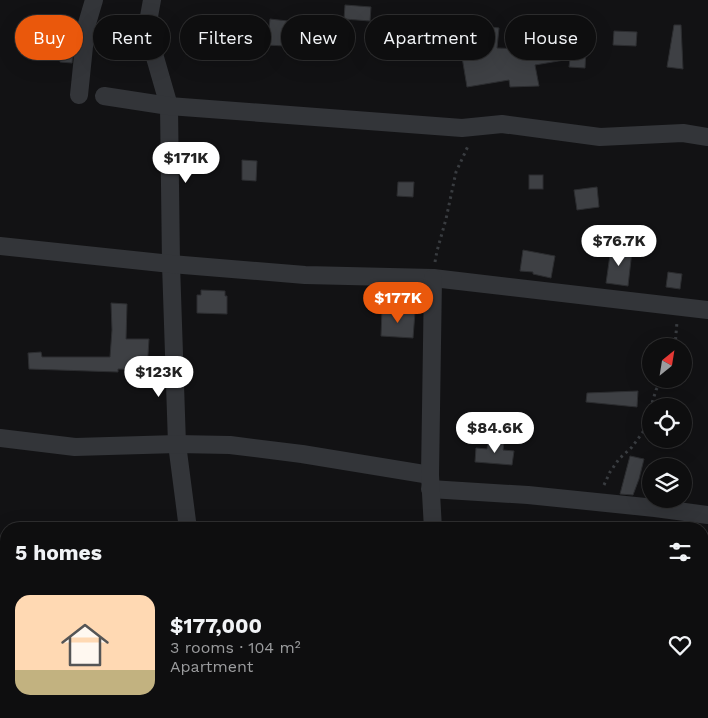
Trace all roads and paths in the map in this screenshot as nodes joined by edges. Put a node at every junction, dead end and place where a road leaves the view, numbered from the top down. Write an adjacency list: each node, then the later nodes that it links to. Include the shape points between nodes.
1 (94, 0): 3 (street, via 86,27)
2 (152, 0): 5 (street, via 148,22 152,47)
3 (79, 95)
4 (104, 96): 5 (street)
5 (169, 106): 6 (street); 9 (street)
6 (480, 127): 7 (street, via 502,124 600,138); 10 (path, via 456,172)
7 (708, 136)
8 (0, 246): 9 (street)
9 (171, 264): 10 (street, via 305,275); 16 (street)
10 (433, 278): 11 (street); 17 (street)
11 (708, 310)
12 (677, 319): 13 (path)
13 (676, 338)
14 (657, 388): 18 (path, via 648,422 610,472)
15 (0, 438): 16 (street, via 75,447)
16 (177, 444): 17 (street, via 230,445 302,454); 20 (street)
17 (430, 482): 18 (street); 21 (street)
18 (596, 501): 19 (street)
19 (708, 515)
20 (187, 522)
21 (433, 522)

